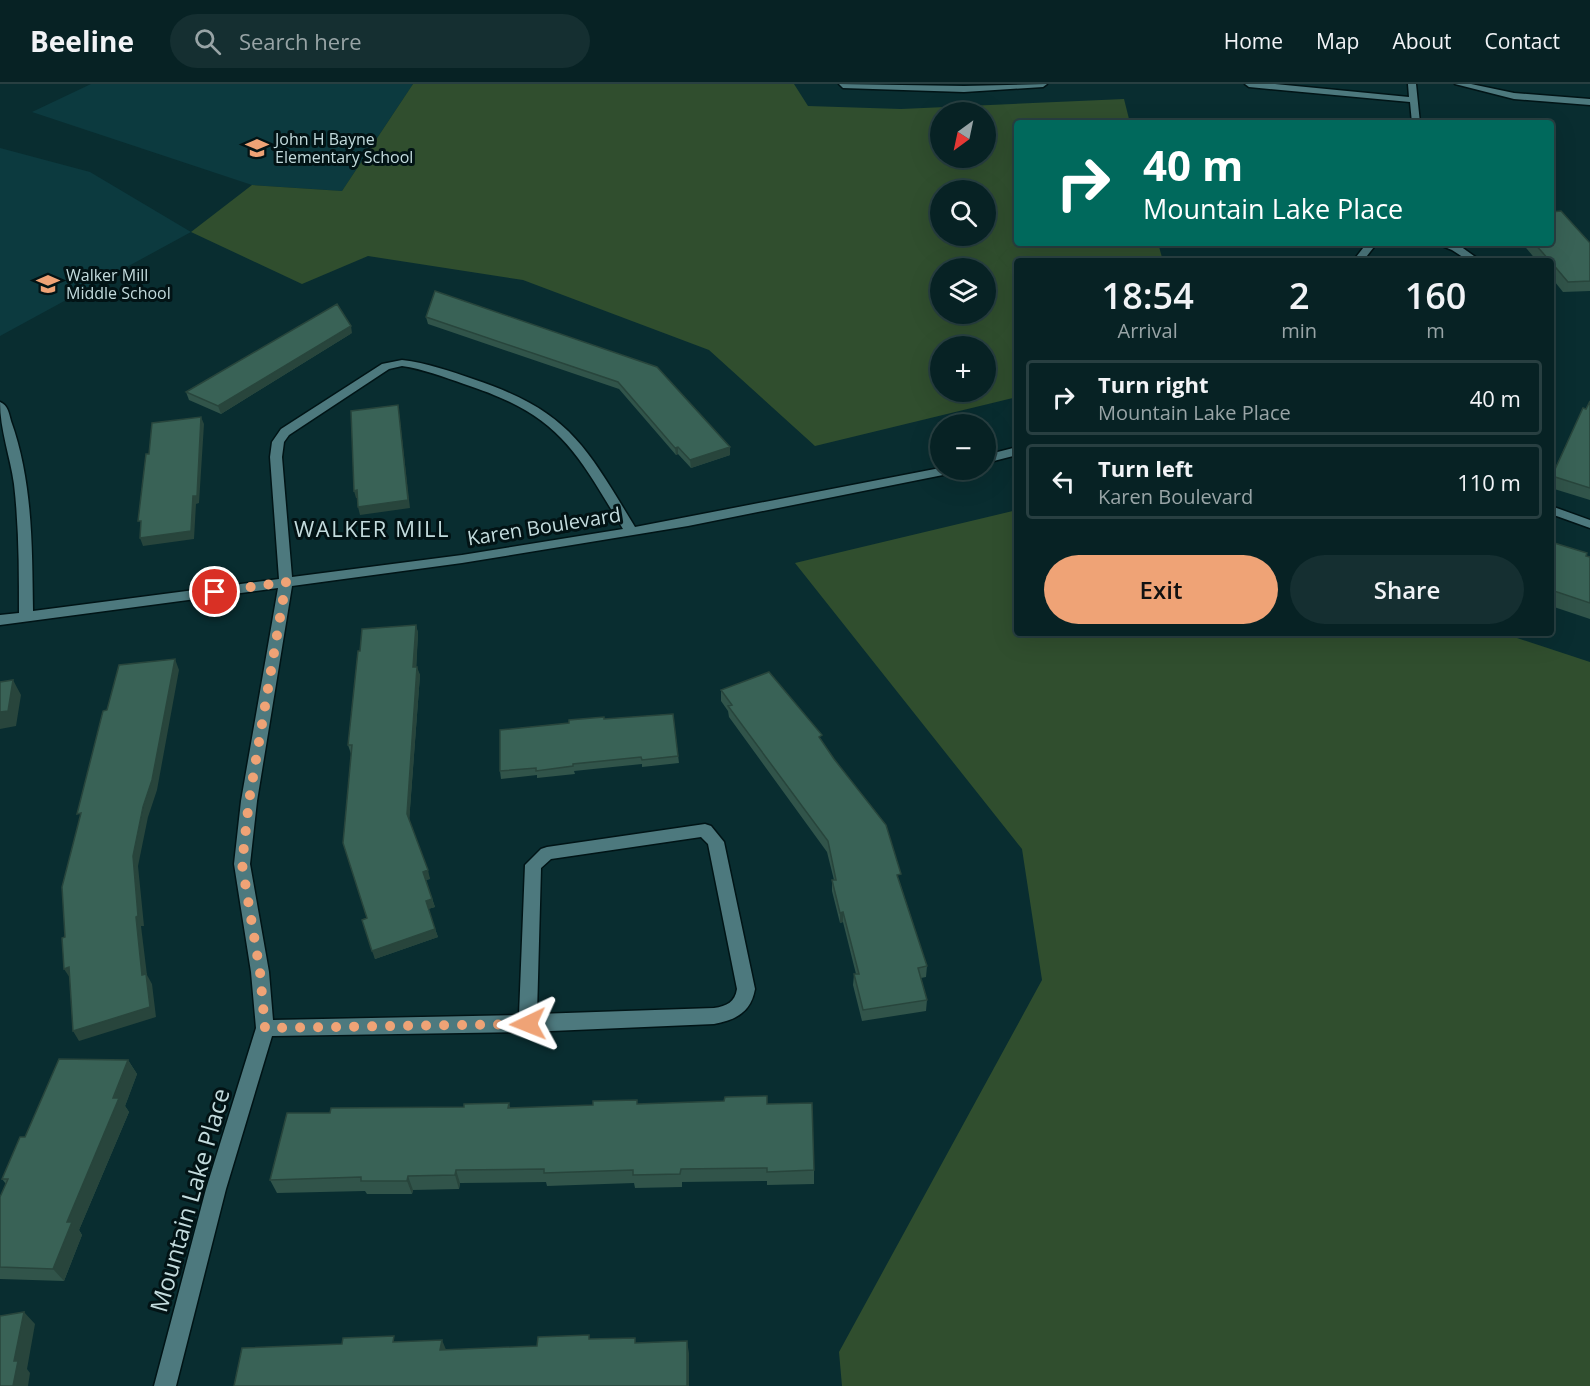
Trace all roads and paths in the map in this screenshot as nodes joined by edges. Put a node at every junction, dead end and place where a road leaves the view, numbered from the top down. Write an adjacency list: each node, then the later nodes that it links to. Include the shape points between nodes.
1 (1042, 84): 5 (street, via 964,89)
2 (1249, 84): 6 (street)
3 (1412, 84): 6 (street)
4 (1459, 84): 7 (street, via 1514,96)
5 (843, 86)
6 (1413, 100): 8 (street)
7 (1590, 102)
8 (1416, 120)
9 (1370, 246): 11 (street)
10 (1450, 246): 12 (street)
11 (1360, 258)
12 (1471, 258)
13 (0, 406): 21 (street, via 20,476)
14 (1014, 452): 15 (street)
15 (996, 456)
16 (930, 473): 19 (street, Karen Boulevard)
17 (1554, 511): 18 (street)
18 (1590, 524)
19 (631, 531): 20 (street, Karen Boulevard); 20 (street, Mountain Lake Place, via 583,454 540,412 419,364 402,363 386,366 285,432 278,442)
20 (286, 582): 21 (street, Karen Boulevard); 24 (street, Mountain Lake Place, via 242,864)
21 (26, 616): 22 (street, Karen Boulevard)
22 (0, 620)
23 (528, 1024): 23 (street, via 714,1016 736,1010 745,1000 747,989 716,842 705,830 547,853 533,865); 24 (street)
24 (265, 1028): 25 (street, Mountain Lake Place, via 216,1189)
25 (165, 1386)

